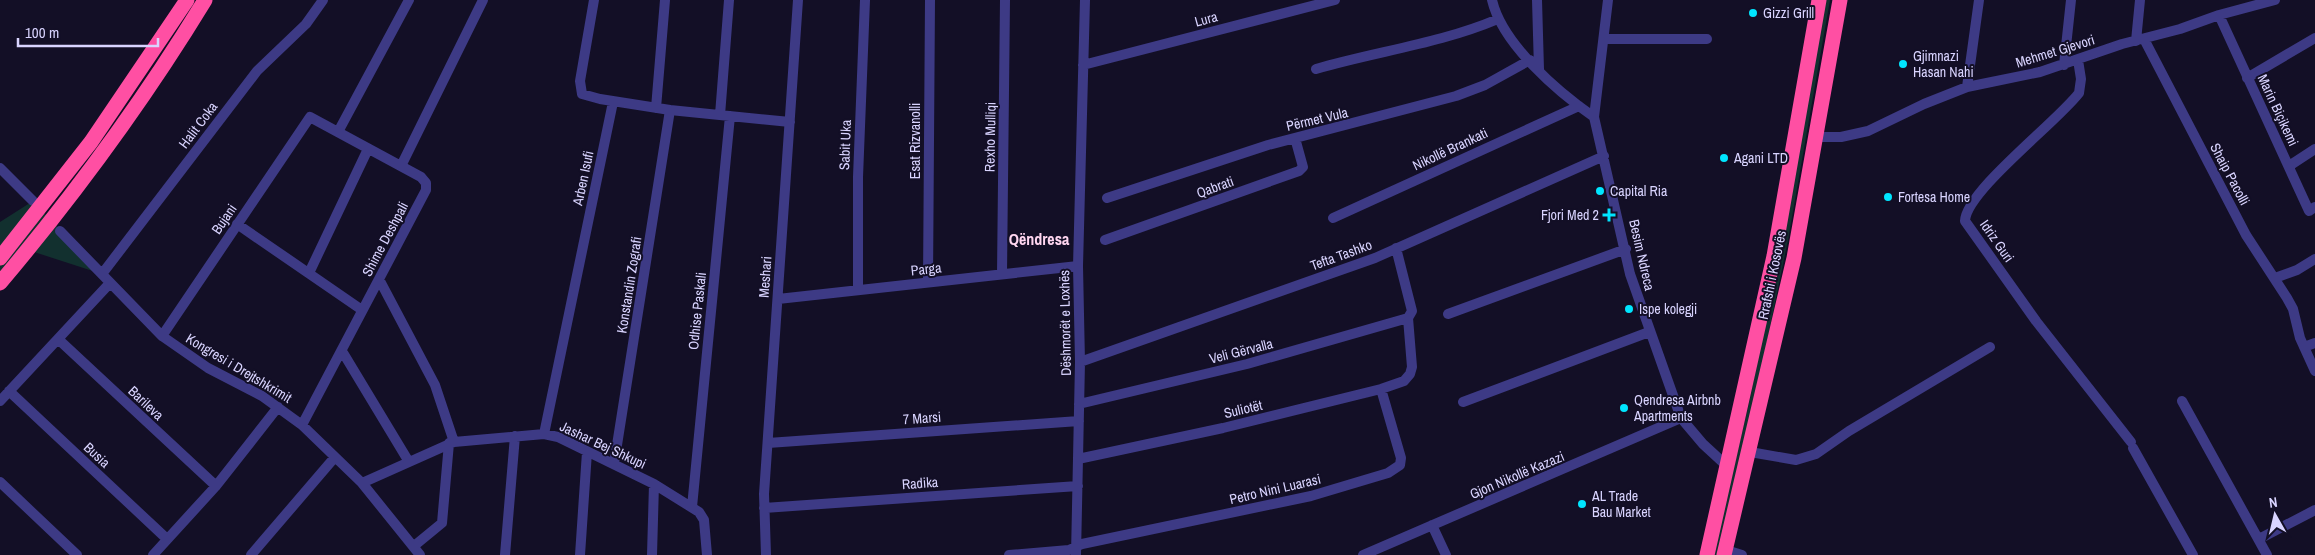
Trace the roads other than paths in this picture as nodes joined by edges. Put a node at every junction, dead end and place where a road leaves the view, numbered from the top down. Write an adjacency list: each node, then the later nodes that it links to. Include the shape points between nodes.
1 (186, 0): 65 (highway, via 94,138)
2 (204, 0): 75 (highway, via 110,143)
3 (324, 0): 69 (street, Halit Coka, via 306,24 257,71)
4 (409, 0): 47 (street)
5 (483, 0): 53 (street)
6 (594, 0): 39 (street, via 580,91 588,97)
7 (665, 0): 41 (street)
8 (729, 0): 43 (street, Odhise Paskali)
9 (798, 0): 46 (street, Meshari)
10 (865, 0): 76 (street, Sabit Uka, via 858,186)
11 (930, 0): 73 (street, Esat Rizvanolli)
12 (1005, 0): 70 (street, Rexho Mulliqi)
13 (1086, 0): 33 (street, Dëshmorët e Loxhës)
14 (1336, 0): 33 (street, Lura)
15 (1492, 0): 26 (street)
16 (1537, 0): 36 (street)
17 (1608, 0): 28 (street)
18 (1819, 0): 110 (highway, Rrafshi i Kosovës, via 1781,221)
19 (1840, 0): 48 (highway, Rrafshi i Kosovës)
20 (1979, 0): 38 (street)
21 (2071, 0): 34 (street)
22 (2140, 0): 30 (street)
23 (2275, 0): 24 (street, Mehmet Gjevori)
24 (2243, 4): 25 (street, Mehmet Gjevori)
25 (2219, 15): 30 (street, Mehmet Gjevori, via 2180,30); 37 (street, Marin Biçikemi)
26 (1498, 20): 31 (street); 35 (street, via 1443,40)
27 (2315, 38): 37 (street)
28 (1604, 39): 29 (street); 45 (street)
29 (1707, 39)
30 (2140, 40): 32 (street, Mehmet Gjevori); 71 (street, Shaip Pacolli, via 2246,234)
31 (1530, 60): 36 (street); 49 (street, Përmet Vula, via 1485,85 1456,96)
32 (2078, 60): 34 (street, Mehmet Gjevori); 137 (street, Idriz Guri, via 2079,93 1990,181 1967,210 1965,221 2045,334 2132,445)
33 (1083, 65): 67 (street, Dëshmorët e Loxhës)
34 (2064, 65): 38 (street, Mehmet Gjevori)
35 (1316, 68)
36 (1539, 69): 40 (street)
37 (2247, 78): 54 (street, Marin Biçikemi)
38 (1967, 87): 48 (street, Mehmet Gjevori, via 1868,131 1841,137)
39 (613, 102): 41 (street); 100 (street, Arben Isufi)
40 (1579, 106): 45 (street); 59 (street, Nikollë Brankati)
41 (656, 108): 42 (street)
42 (670, 110): 43 (street); 109 (street, Konstandin Zografi)
43 (725, 116): 46 (street); 116 (street, Odhise Paskali)
44 (310, 117): 47 (street, Shime Deshpali); 60 (street, Bujani)
45 (1594, 117): 52 (street, Besim Ndreca)
46 (790, 122): 77 (street, Meshari)
47 (338, 132): 50 (street, Shime Deshpali)
48 (1816, 137): 105 (highway, Rrafshi i Kosovës)
49 (1295, 138): 56 (street, Përmet Vula); 62 (street, Qabrati, via 1303,167 1299,171)
50 (368, 149): 53 (street, Shime Deshpali); 68 (street)
51 (2315, 149): 54 (street)
52 (1604, 156): 63 (street, Tefta Tashko); 64 (street, Besim Ndreca)
53 (401, 166): 72 (street, Shime Deshpali, via 424,179 426,190)
54 (2289, 166): 58 (street, Marin Biçikemi, via 2309,211)
55 (0, 168): 57 (street)
56 (1107, 198)
57 (32, 201)
58 (2315, 207)
59 (1333, 218)
60 (237, 224): 68 (street); 82 (street, Bujani)
61 (60, 231): 69 (street, Kongresi i Drejtshkrimit)
62 (1105, 240)
63 (1396, 248): 80 (street, via 1411,305); 88 (street, Tefta Tashko, via 1354,266)
64 (1626, 249): 79 (street); 81 (street, Besim Ndreca, via 1630,274)
65 (0, 258)
66 (2315, 259): 71 (street)
67 (1078, 266): 70 (street, Parga); 88 (street, Dëshmorët e Loxhës)
68 (309, 273): 78 (street)
69 (102, 274): 74 (street, Kongresi i Drejtshkrimit)
70 (1002, 274): 73 (street, Parga)
71 (2275, 278): 86 (street, Shaip Pacolli, via 2296,318)
72 (379, 280): 78 (street, Shime Deshpali); 102 (street, via 435,385)
73 (928, 282): 76 (street, Parga)
74 (110, 283): 82 (street, Kongresi i Drejtshkrimit); 83 (street)
75 (0, 284)
76 (858, 290): 77 (street, Parga)
77 (778, 299): 103 (street, Meshari)
78 (362, 310): 87 (street, Shime Deshpali)
79 (1448, 314)
80 (1408, 318): 90 (street, Suliotët, via 1412,353 1410,374 1404,381); 95 (street, Veli Gërvalla, via 1247,364)
81 (1649, 332): 94 (street); 97 (street, Besim Ndreca)
82 (162, 336): 96 (street, Kongresi i Drejtshkrimit, via 208,368)
83 (58, 339): 91 (street); 114 (street, Barileva)
84 (2315, 343): 86 (street)
85 (1990, 347): 105 (street, via 1811,456 1796,460)
86 (2304, 347): 89 (street, Shaip Pacolli)
87 (342, 351): 99 (street, Shime Deshpali); 108 (street)
88 (1080, 362): 95 (street, Dëshmorët e Loxhës)
89 (2315, 371)
90 (1381, 389): 107 (street, Suliotët); 123 (street, Petro Nini Luarasi, via 1401,458 1396,470 1311,496 1086,543)
91 (9, 391): 92 (street); 121 (street, Busia)
92 (0, 401)
93 (2182, 401): 120 (street)
94 (1463, 402)
95 (1079, 404): 98 (street, Dëshmorët e Loxhës)
96 (278, 407): 99 (street, Kongresi i Drejtshkrimit); 114 (street)
97 (1681, 418): 110 (street, Besim Ndreca); 119 (street, Gjon Nikollë Kazazi)
98 (1079, 421): 103 (street, 7 Marsi); 107 (street, Dëshmorët e Loxhës)
99 (302, 425): 106 (street, Kongresi i Drejtshkrimit)
100 (544, 434): 101 (street, Jashar Bej Shkupi); 104 (street, Jashar Bej Shkupi, via 558,437)
101 (515, 436): 102 (street, Jashar Bej Shkupi); 128 (street)
102 (451, 442): 108 (street, Jashar Bej Shkupi); 122 (street, via 442,523)
103 (768, 443): 117 (street, Meshari)
104 (587, 452): 109 (street, Jashar Bej Shkupi); 129 (street)
105 (1750, 452): 124 (highway, Rrafshi i Kosovës)
106 (335, 457): 112 (street, Kongresi i Drejtshkrimit); 127 (street)
107 (1078, 460): 115 (street, Dëshmorët e Loxhës)
108 (410, 462): 112 (street, Jashar Bej Shkupi)
109 (614, 464): 113 (street, Jashar Bej Shkupi)
110 (1728, 467): 136 (highway, Rrafshi i Kosovës)
111 (0, 482): 125 (street)
112 (362, 483): 122 (street, Kongresi i Drejtshkrimit)
113 (654, 484): 116 (street, Jashar Bej Shkupi); 130 (street)
114 (216, 486): 121 (street)
115 (1078, 486): 117 (street, Radika); 123 (street, Dëshmorët e Loxhës)
116 (692, 507): 131 (street, Jashar Bej Shkupi, via 704,520)
117 (764, 508): 132 (street, Meshari)
118 (2315, 510): 120 (street)
119 (1432, 525): 134 (street, Gjon Nikollë Kazazi); 135 (street)
120 (2259, 539): 138 (street)
121 (167, 540): 126 (street)
122 (417, 551)
123 (1076, 551): 133 (street)
124 (1733, 553)
125 (77, 555)
126 (154, 555)
127 (251, 555)
128 (505, 555)
129 (580, 555)
130 (652, 555)
131 (707, 555)
132 (766, 555)
133 (1009, 555)
134 (1363, 555)
135 (1446, 555)
136 (1707, 555)
137 (2193, 555)
138 (2267, 555)

